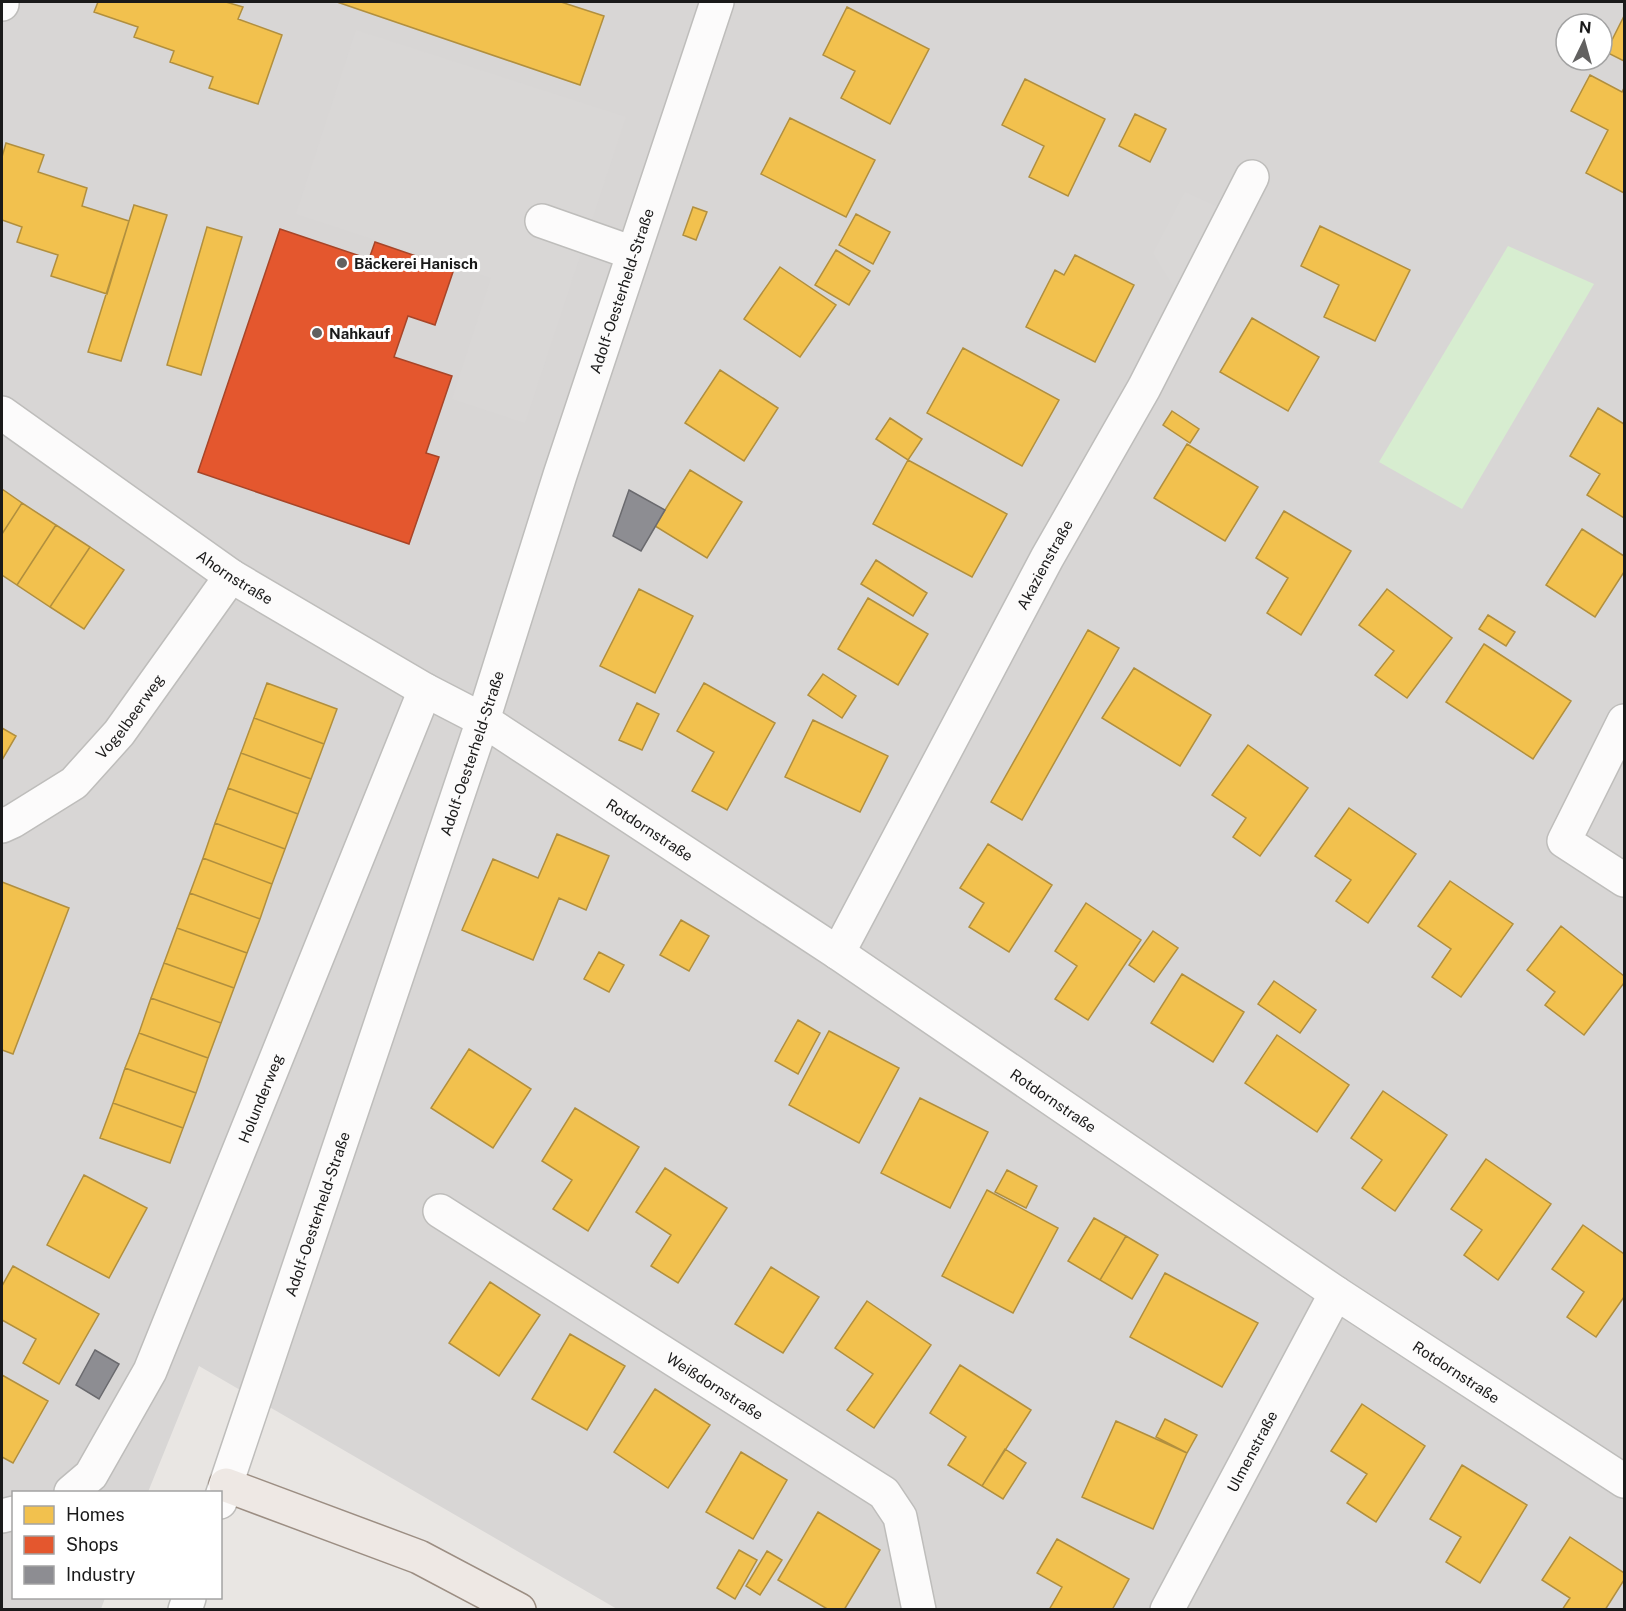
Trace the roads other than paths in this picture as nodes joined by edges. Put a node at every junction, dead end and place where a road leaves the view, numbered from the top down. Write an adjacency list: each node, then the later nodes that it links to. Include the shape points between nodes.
1 (717, 2): 4 (street, Adolf-Oesterheld-Straße)
2 (1252, 177): 12 (street, Akazienstraße, via 1144,388 1047,558)
3 (542, 221): 4 (street)
4 (633, 253): 8 (street, Adolf-Oesterheld-Straße)
5 (2, 412): 6 (street, Ahornstraße)
6 (231, 576): 7 (street, Ahornstraße); 10 (street, Vogelbeerweg, via 118,733 74,783)
7 (425, 690): 8 (street, Ahornstraße); 16 (street, Holunderweg, via 150,1371 91,1474)
8 (483, 720): 12 (street, Rotdornstraße); 17 (street, Adolf-Oesterheld-Straße)
9 (1624, 721): 11 (street, via 1564,841)
10 (2, 826)
11 (1624, 880)
12 (838, 953): 14 (street, Rotdornstraße)
13 (440, 1211): 19 (street, Weißdornstraße, via 884,1493 900,1517)
14 (1336, 1293): 15 (street, Rotdornstraße); 20 (street, Ulmenstraße)
15 (1624, 1481)
16 (72, 1491)
17 (223, 1494): 18 (main road, via 419,1557)
18 (519, 1610)
19 (919, 1610)
20 (1167, 1610)

